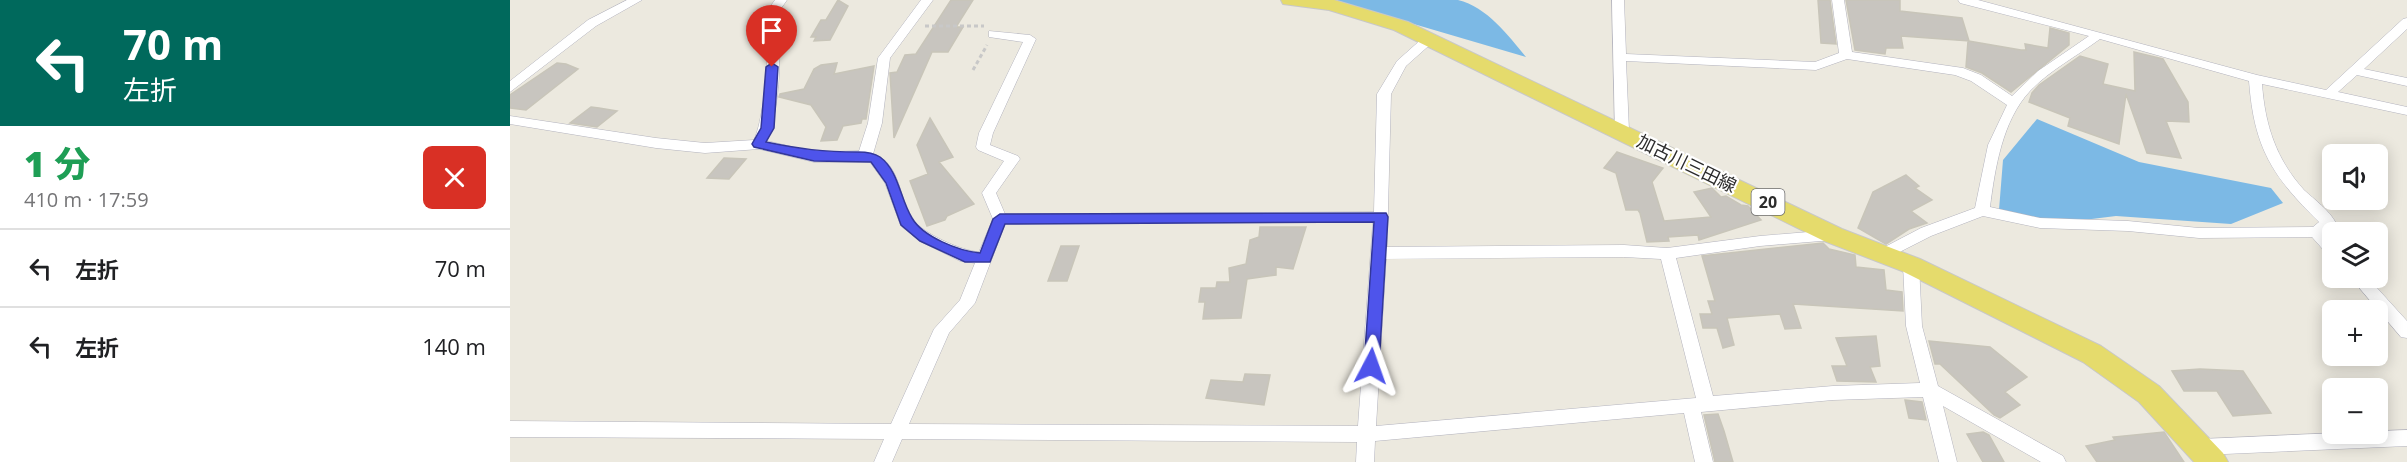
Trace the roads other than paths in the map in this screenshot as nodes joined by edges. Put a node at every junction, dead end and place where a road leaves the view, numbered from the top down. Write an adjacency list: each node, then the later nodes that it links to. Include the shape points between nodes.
1 (636, 0): 17 (street, via 592,23)
2 (781, 0): 23 (street, via 767,21 772,67 767,128)
3 (927, 0): 24 (street, via 884,58 875,123)
4 (1290, 0): 11 (main road, 加古川三田線 / 20, via 1331,5)
5 (1617, 0): 13 (street)
6 (1838, 0): 12 (street)
7 (1964, 0): 10 (street)
8 (2407, 22): 14 (street)
9 (993, 34): 27 (street, via 1030,39 983,147 1013,159 988,193)
10 (2097, 36): 15 (street); 19 (street, via 2027,87)
11 (1430, 39): 22 (main road, 加古川三田線 / 20); 26 (street, via 1401,64 1384,94)
12 (1846, 55): 13 (street, via 1816,66); 19 (street, via 1958,71 1976,78)
13 (1618, 57): 22 (street)
14 (2354, 71): 16 (street); 18 (street)
15 (2255, 79): 18 (street); 28 (street, via 2256,112 2274,164 2330,223)
16 (2407, 82)
17 (510, 88)
18 (2329, 94): 20 (street)
19 (2013, 103): 25 (street, via 1986,175)
20 (2407, 111)
21 (510, 120): 23 (street, via 705,148)
22 (1622, 131): 29 (main road, 加古川三田線 / 20)
23 (759, 144): 24 (street, via 814,157)
24 (865, 156): 34 (street, via 875,159 892,182 906,222 925,237 965,257)
25 (1982, 211): 28 (street, via 2040,223 2199,233); 33 (street, via 1926,232)
26 (1381, 217): 27 (street); 31 (street)
27 (1000, 219): 34 (street)
28 (2316, 232): 30 (street)
29 (1833, 235): 32 (street); 33 (main road, 加古川三田線 / 20)
30 (2322, 238)
31 (1379, 253): 32 (street); 42 (street)
32 (1667, 254): 39 (street)
33 (1884, 254): 35 (main road, 加古川三田線 / 20)
34 (985, 258): 41 (street, via 967,303 942,329)
35 (1911, 265): 38 (street, via 1914,326); 44 (main road, 加古川三田線 / 20, via 2092,354 2150,394)
36 (2368, 288): 37 (street)
37 (2407, 333)
38 (1930, 390): 39 (street, via 1833,393); 48 (street); 49 (street)
39 (1699, 405): 42 (street); 47 (street)
40 (510, 429): 41 (street)
41 (897, 432): 42 (street); 45 (street)
42 (1367, 434): 46 (street)
43 (2407, 438): 44 (street)
44 (2207, 454)
45 (883, 462)
46 (1365, 462)
47 (1704, 462)
48 (1948, 462)
49 (2057, 462)

